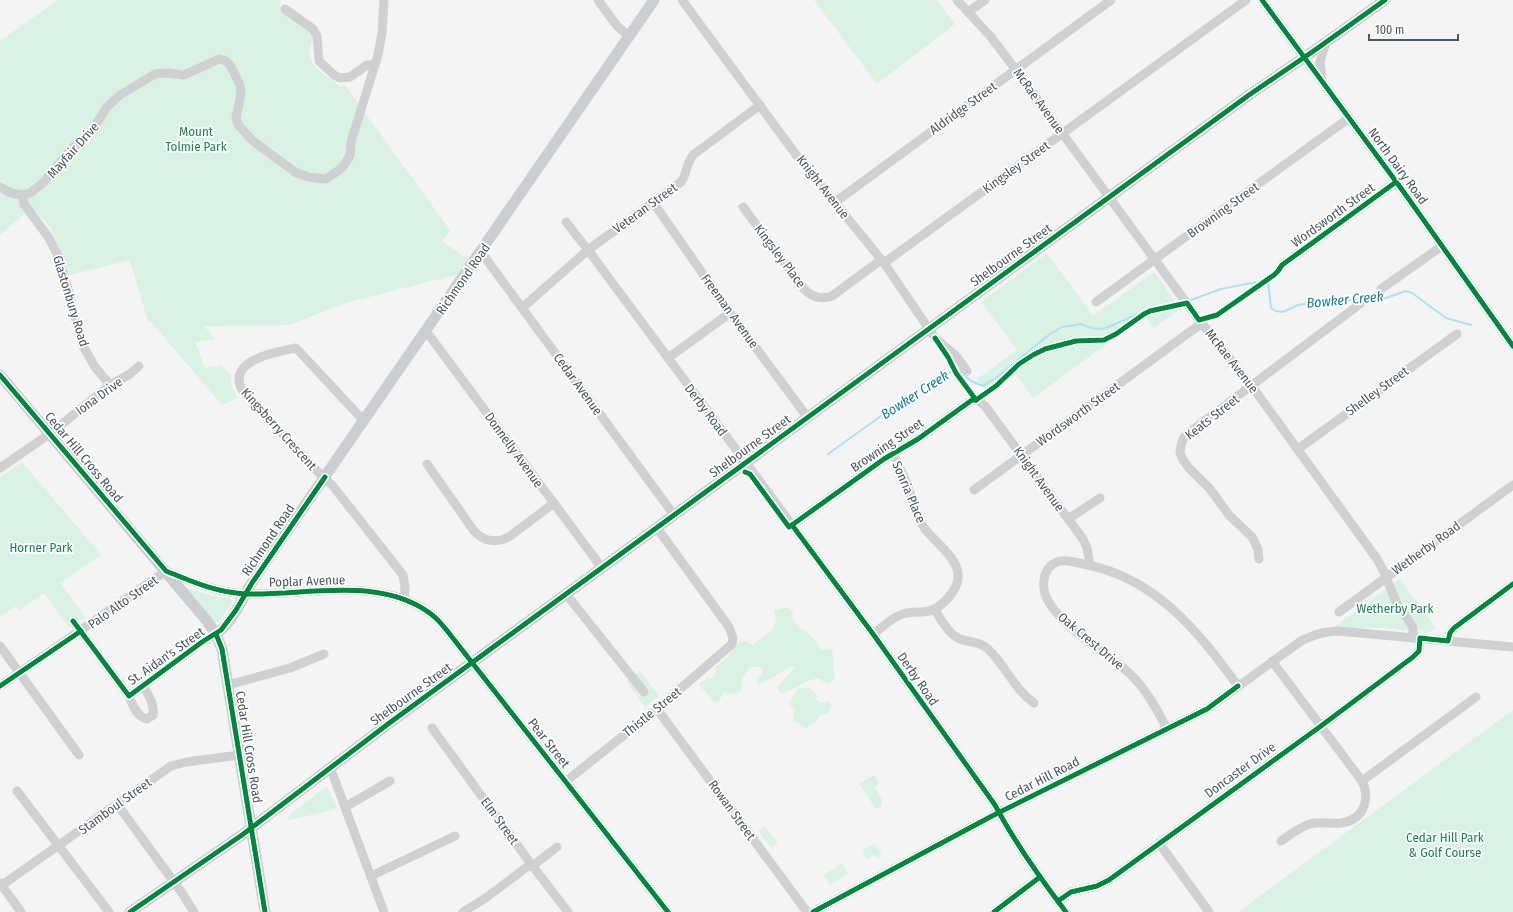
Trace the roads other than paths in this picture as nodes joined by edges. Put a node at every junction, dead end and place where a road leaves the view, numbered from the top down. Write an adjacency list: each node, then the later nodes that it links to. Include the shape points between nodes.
1 (384, 0): 16 (street, Mayfair Drive, via 382,33)
2 (598, 0): 13 (street, via 617,26)
3 (654, 0): 13 (main road, Richmond Road)
4 (682, 0): 19 (street, Knight Avenue)
5 (958, 0): 12 (street, McRae Avenue)
6 (984, 0): 12 (street)
7 (1111, 0): 17 (street, Aldridge Street)
8 (1246, 0): 21 (street, Kingsley Street)
9 (1262, 0): 15 (street, North Dairy Road)
10 (1385, 0): 14 (main road, Shelbourne Street)
11 (285, 8): 16 (street, via 313,29 317,36 319,60 334,75 340,78 350,77 367,65)
12 (968, 12): 17 (street, McRae Avenue)
13 (629, 36): 32 (main road, Richmond Road)
14 (1326, 42): 15 (main road, Shelbourne Street); 18 (street, via 1320,62)
15 (1304, 57): 18 (street, North Dairy Road); 25 (main road, Shelbourne Street)
16 (375, 65): 24 (street, Mayfair Drive, via 351,142 350,155 342,168 326,179 295,172 244,133 236,118 241,94 239,82 230,65 219,59 184,75 155,74 120,95 111,103 90,134 71,149 43,183 30,193)
17 (1016, 70): 21 (street, McRae Avenue); 27 (street, Aldridge Street)
18 (1323, 82): 20 (street, North Dairy Road)
19 (760, 105): 26 (street, Veteran Street, via 695,153 689,161 683,180); 27 (street, Knight Avenue)
20 (1349, 118): 22 (street, North Dairy Road); 33 (street, Browning Street)
21 (1062, 133): 25 (street, McRae Avenue); 34 (street, Kingsley Street)
22 (1396, 182): 30 (street, North Dairy Road); 35 (street, Wordsworth Street)
23 (0, 187): 24 (street)
24 (22, 195): 50 (street, Glastonbury Road, via 24,204 50,238 57,254 82,344 95,367)
25 (1109, 197): 33 (street, McRae Avenue); 42 (main road, Shelbourne Street)
26 (653, 202): 31 (street, Veteran Street); 40 (street, Freeman Avenue)
27 (834, 203): 34 (street, Knight Avenue)
28 (743, 207): 34 (street, Kingsley Place, via 804,289 814,296 827,297 836,294)
29 (566, 222): 31 (street, Derby Road)
30 (1442, 246): 36 (street); 45 (street, North Dairy Road)
31 (588, 250): 39 (street, Veteran Street); 46 (street, Derby Road)
32 (481, 252): 39 (street, Cedar Avenue); 43 (main road, Richmond Road)
33 (1155, 260): 37 (street, Browning Street); 41 (street, McRae Avenue)
34 (882, 262): 42 (street, Knight Avenue)
35 (1282, 265)
36 (1381, 289)
37 (1096, 302)
38 (1360, 304): 51 (street, Keats Street)
39 (522, 308): 67 (street, Cedar Avenue)
40 (730, 313): 46 (street); 53 (street, Freeman Avenue)
41 (1202, 323): 51 (street, McRae Avenue); 58 (street, Wordsworth Street)
42 (930, 329): 48 (street, Knight Avenue, via 935,338 956,356); 53 (main road, Shelbourne Street)
43 (426, 331): 54 (main road, Richmond Road); 66 (street, Donnelly Avenue)
44 (1457, 334): 56 (street, Shelley Street)
45 (1513, 346)
46 (668, 358): 59 (street, Derby Road)
47 (139, 366): 50 (street, Iona Drive)
48 (967, 371)
49 (0, 374): 55 (main road, Cedar Hill Cross Road)
50 (110, 385): 55 (street, Iona Drive)
51 (1251, 386): 56 (street, McRae Avenue); 71 (street, Keats Street, via 1187,434 1180,449 1181,456 1189,468 1210,489 1229,515 1252,537 1258,548)
52 (976, 400): 57 (street, Browning Street, via 972,400 918,439); 58 (street, Knight Avenue, via 985,406)
53 (808, 418): 59 (main road, Shelbourne Street)
54 (364, 421): 62 (main road, Richmond Road); 62 (street, Kingsberry Crescent, via 296,348 269,354 244,366 240,382 244,393)
55 (51, 433): 61 (street, Iona Drive); 74 (main road, Cedar Hill Cross Road)
56 (1298, 449): 75 (street, McRae Avenue, via 1377,559)
57 (892, 454): 69 (street, Browning Street); 80 (street, Sonria Place, via 903,473 923,525 958,571 954,590)
58 (1021, 455): 64 (street, Wordsworth Street); 68 (street, Knight Avenue)
59 (746, 463): 67 (main road, Shelbourne Street); 69 (street, Derby Road)
60 (427, 464): 66 (street, via 474,531 487,540 509,537)
61 (0, 468)
62 (325, 477): 77 (main road, Richmond Road); 79 (street, via 403,576)
63 (1513, 485): 75 (street, Wetherby Road)
64 (974, 490)
65 (1100, 498): 68 (street)
66 (554, 503): 73 (street, Donnelly Avenue)
67 (674, 515): 70 (main road, Shelbourne Street)
68 (1068, 519): 72 (street, Knight Avenue, via 1085,543)
69 (792, 525): 85 (street, Derby Road)
70 (657, 528): 73 (main road, Shelbourne Street); 102 (street, Thistle Street, via 729,627 734,638 729,648)
71 (1259, 559)
72 (1090, 565): 97 (street, Oak Crest Drive, via 1141,586 1173,609 1200,636); 105 (street, Oak Crest Drive, via 1066,560 1052,565 1047,570 1044,580 1046,596 1055,612 1064,621 1129,673 1153,703)
73 (602, 568): 78 (main road, Shelbourne Street)
74 (166, 572): 77 (street, Poplar Avenue, via 208,588); 83 (street, Palo Alto Street); 84 (main road, Cedar Hill Cross Road)
75 (1386, 578): 81 (street, Wetherby Road); 86 (street, McRae Avenue, via 1396,602 1413,627)
76 (1513, 584): 87 (street, via 1454,628)
77 (246, 594): 79 (street, Poplar Avenue, via 345,590 373,592); 84 (main road, Richmond Road)
78 (566, 594): 92 (main road, Shelbourne Street); 98 (street)
79 (404, 600): 92 (street, Pear Street, via 434,617)
80 (934, 609): 85 (street, via 900,615); 101 (street, via 956,637 990,650 1017,688)
81 (1339, 612)
82 (73, 622): 83 (street)
83 (81, 631): 93 (street, Palo Alto Street); 99 (street)
84 (216, 634): 94 (main road, Cedar Hill Cross Road, via 222,649); 96 (street, St. Aidan's Street)
85 (873, 634): 115 (street, Derby Road)
86 (1417, 638): 87 (street, Cedar Hill Road); 91 (street, Cedar Hill Road, via 1328,631 1301,640); 103 (street, Doncaster Drive, via 1417,654)
87 (1448, 641): 89 (street, Cedar Hill Road)
88 (0, 646): 93 (street)
89 (1513, 647)
90 (324, 654): 94 (street, via 290,668)
91 (1272, 661): 97 (street, Cedar Hill Road); 103 (street)
92 (473, 663): 108 (main road, Shelbourne Street); 111 (street, Pear Street)
93 (20, 672): 95 (street, Palo Alto Street); 106 (street)
94 (228, 685): 107 (main road, Cedar Hill Cross Road)
95 (0, 686)
96 (142, 686): 99 (street, St. Aidan's Street); 99 (street, via 154,710 150,718 141,717)
97 (1238, 686): 105 (street, Cedar Hill Road, via 1207,709)
98 (644, 692)
99 (129, 696)
100 (1476, 697): 110 (street)
101 (1034, 703)
102 (657, 709): 111 (street, Thistle Street); 137 (street, Rowan Street)
103 (1321, 726): 110 (street); 118 (street, Doncaster Drive)
104 (432, 728): 122 (street, Elm Street)
105 (1167, 729): 115 (street, Cedar Hill Road)
106 (79, 755)
107 (240, 755): 113 (street, Stamboul Street, via 176,764); 116 (main road, Cedar Hill Cross Road)
108 (330, 767): 114 (street); 116 (main road, Shelbourne Street)
109 (390, 781): 114 (street)
110 (1362, 781): 119 (street, via 1367,794 1366,801 1356,816 1342,823 1310,824)
111 (566, 782): 136 (street, Pear Street)
112 (17, 791): 120 (street)
113 (117, 804): 120 (street, Stamboul Street); 125 (street)
114 (345, 807): 123 (street)
115 (999, 813): 124 (street, Derby Road); 138 (street, Cedar Hill Road)
116 (251, 828): 125 (main road, Shelbourne Street); 132 (main road, Cedar Hill Cross Road)
117 (455, 836): 123 (street)
118 (1159, 842): 127 (street, Doncaster Drive, via 1103,884 1071,892); 141 (street)
119 (1281, 842)
120 (59, 846): 126 (street, Stamboul Street); 129 (street)
121 (557, 847): 122 (street, via 535,864)
122 (531, 864): 134 (street, via 488,897); 135 (street, Elm Street)
123 (371, 876): 133 (street)
124 (1040, 877): 127 (street, Derby Road); 139 (street)
125 (174, 882): 130 (main road, Shelbourne Street); 131 (street)
126 (1, 884): 128 (street)
127 (1058, 901): 140 (street, Derby Road)
128 (21, 912)
129 (109, 912)
130 (130, 912)
131 (194, 912)
132 (265, 912)
133 (384, 912)
134 (463, 912)
135 (568, 912)
136 (668, 912)
137 (806, 912)
138 (813, 912)
139 (994, 912)
140 (1066, 912)
141 (1209, 912)

